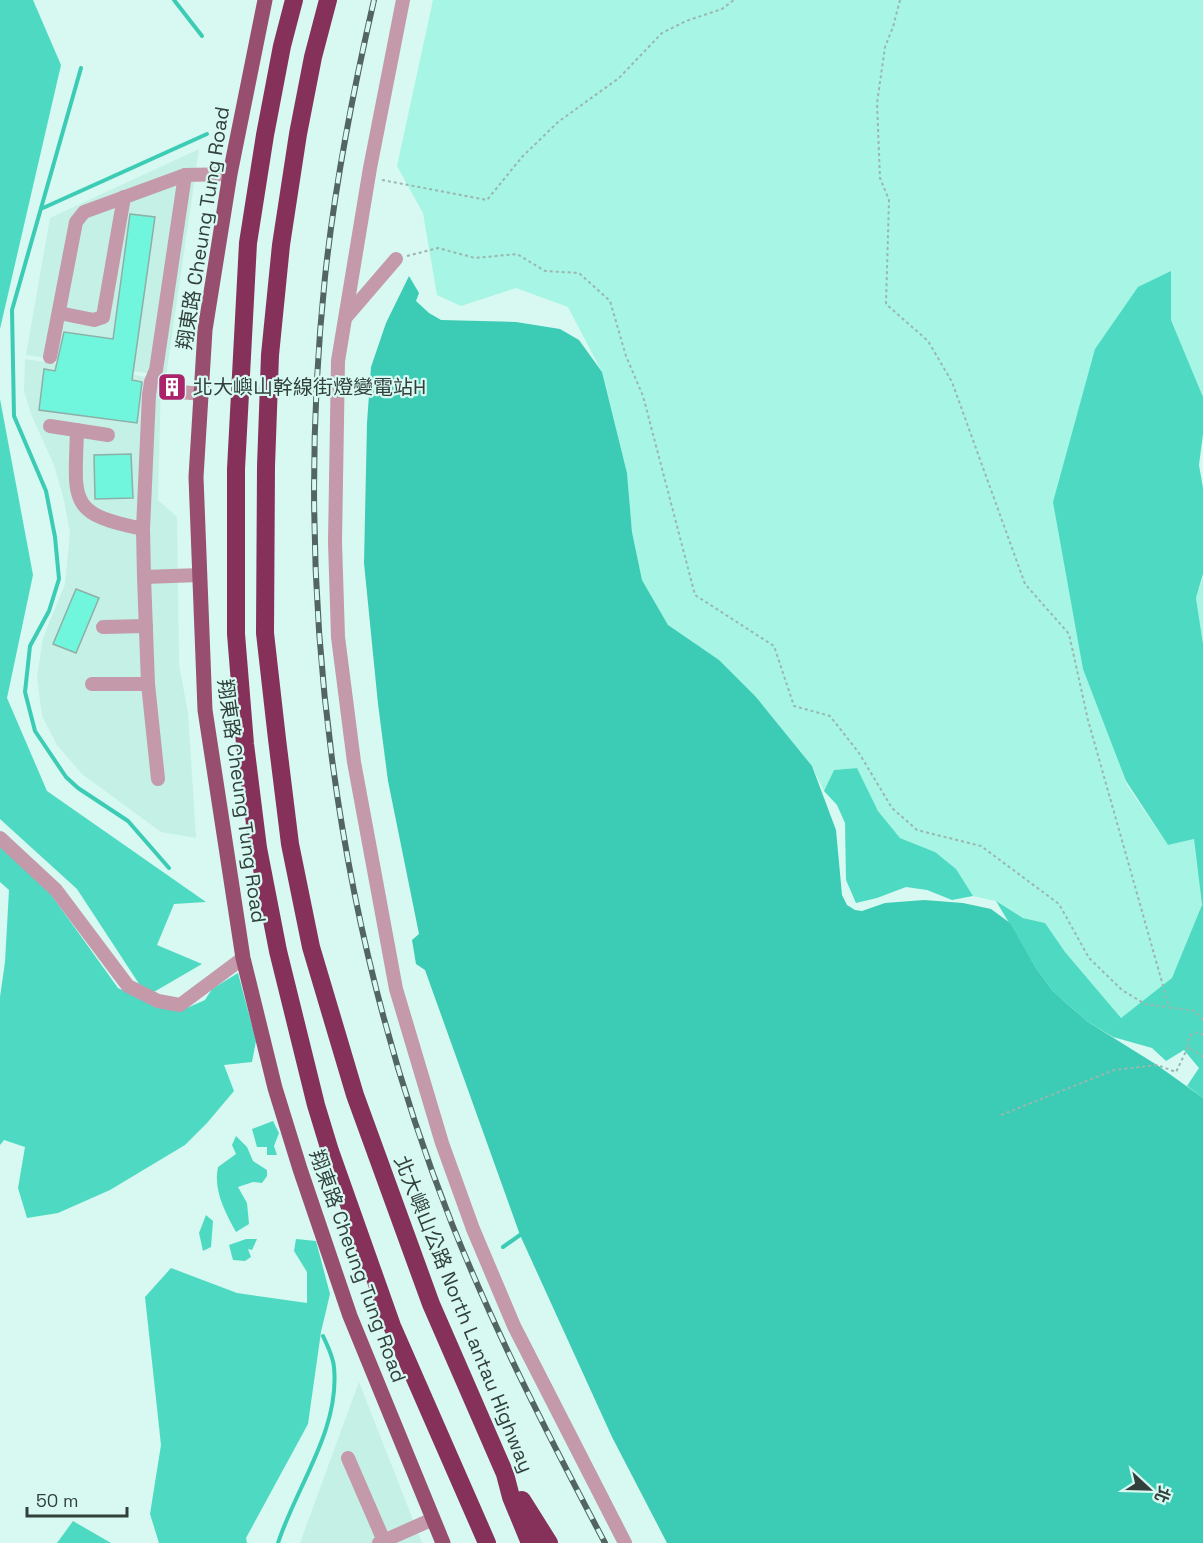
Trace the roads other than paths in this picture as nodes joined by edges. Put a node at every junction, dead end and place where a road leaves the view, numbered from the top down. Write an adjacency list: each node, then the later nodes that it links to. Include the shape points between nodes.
1 (265, 0): 5 (main road, 翔東路 Cheung Tung Road)
2 (294, 0): 32 (highway, via 265,135 248,243 236,469 236,634 258,848 278,951 330,1151 392,1326)
3 (328, 0): 28 (highway, 北大嶼山公路 North Lantau Highway, via 298,134 270,355 265,633 277,739 290,844 311,947 355,1095 431,1304)
4 (403, 0): 10 (lane)
5 (230, 174): 6 (lane); 13 (main road, 翔東路 Cheung Tung Road, via 205,330)
6 (184, 175): 7 (lane); 17 (lane, via 149,395)
7 (124, 196): 9 (lane, via 79,216); 9 (lane, via 103,318 94,320)
8 (396, 259): 10 (lane)
9 (59, 313): 11 (lane)
10 (346, 318): 35 (lane, via 338,372 338,637 354,762 396,989 442,1143 473,1229 514,1326)
11 (50, 357)
12 (181, 393): 13 (lane)
13 (201, 394): 18 (main road, 翔東路 Cheung Tung Road, via 196,477)
14 (50, 426): 15 (lane)
15 (77, 430): 16 (lane); 17 (lane, via 75,480 81,502 99,518)
16 (108, 435)
17 (143, 529): 19 (lane)
18 (200, 575): 19 (lane); 26 (main road, 翔東路 Cheung Tung Road, via 205,710)
19 (144, 577): 20 (lane)
20 (146, 626): 21 (lane); 23 (lane)
21 (103, 627)
22 (92, 684): 23 (lane)
23 (148, 684): 24 (lane)
24 (158, 779)
25 (0, 838): 26 (lane, via 56,890 128,986 158,1001 180,1005)
26 (243, 958): 29 (main road, 翔東路 Cheung Tung Road, via 275,1088 311,1203 350,1316)
27 (348, 1458): 30 (lane)
28 (505, 1474): 33 (highway, 北大嶼山公路 North Lantau Highway); 34 (highway)
29 (433, 1519): 30 (lane); 31 (main road, 翔東路 Cheung Tung Road)
30 (382, 1542)
31 (443, 1543)
32 (487, 1543)
33 (530, 1543)
34 (549, 1543)
35 (625, 1543)

